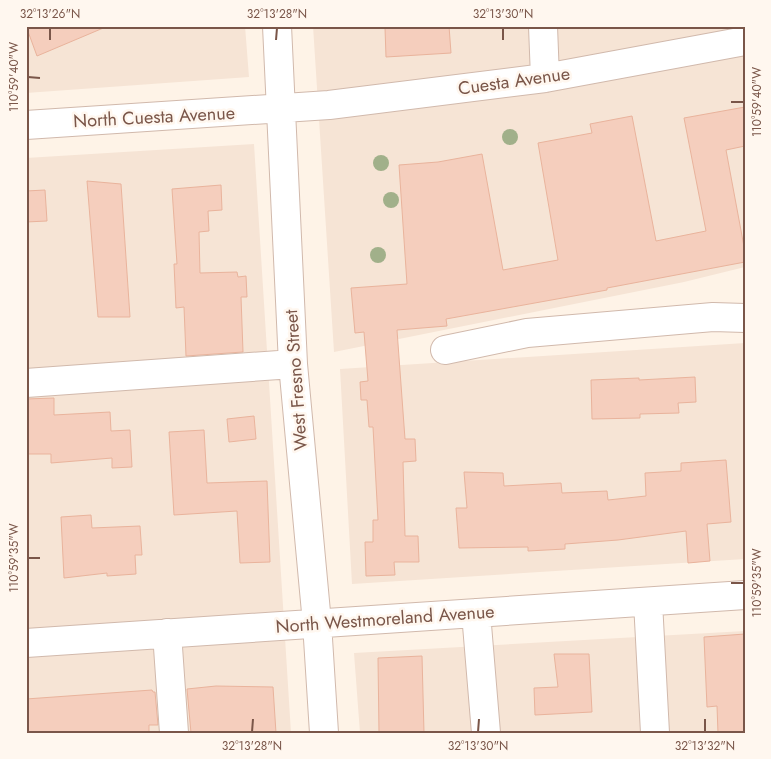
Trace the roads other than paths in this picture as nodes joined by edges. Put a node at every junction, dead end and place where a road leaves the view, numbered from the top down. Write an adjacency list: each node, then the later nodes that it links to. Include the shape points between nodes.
1 (277, 26): 5 (street, West Fresno Street)
2 (543, 26): 4 (street)
3 (745, 41): 4 (street, Cuesta Avenue)
4 (545, 78): 5 (street, Cuesta Avenue)
5 (281, 109): 6 (street, North Cuesta Avenue); 9 (street, West Fresno Street)
6 (26, 125)
7 (745, 318): 8 (street, via 713,317 527,333)
8 (445, 350)
9 (293, 364): 10 (street); 14 (street, West Fresno Street)
10 (26, 383)
11 (745, 594): 12 (street, North Westmoreland Avenue)
12 (648, 602): 13 (street, North Westmoreland Avenue); 20 (street)
13 (476, 613): 14 (street, North Westmoreland Avenue); 19 (street)
14 (317, 623): 15 (street, North Westmoreland Avenue); 18 (street, West Fresno Street)
15 (167, 633): 16 (street, North Westmoreland Avenue); 17 (street)
16 (26, 643)
17 (174, 733)
18 (324, 733)
19 (486, 733)
20 (655, 733)

